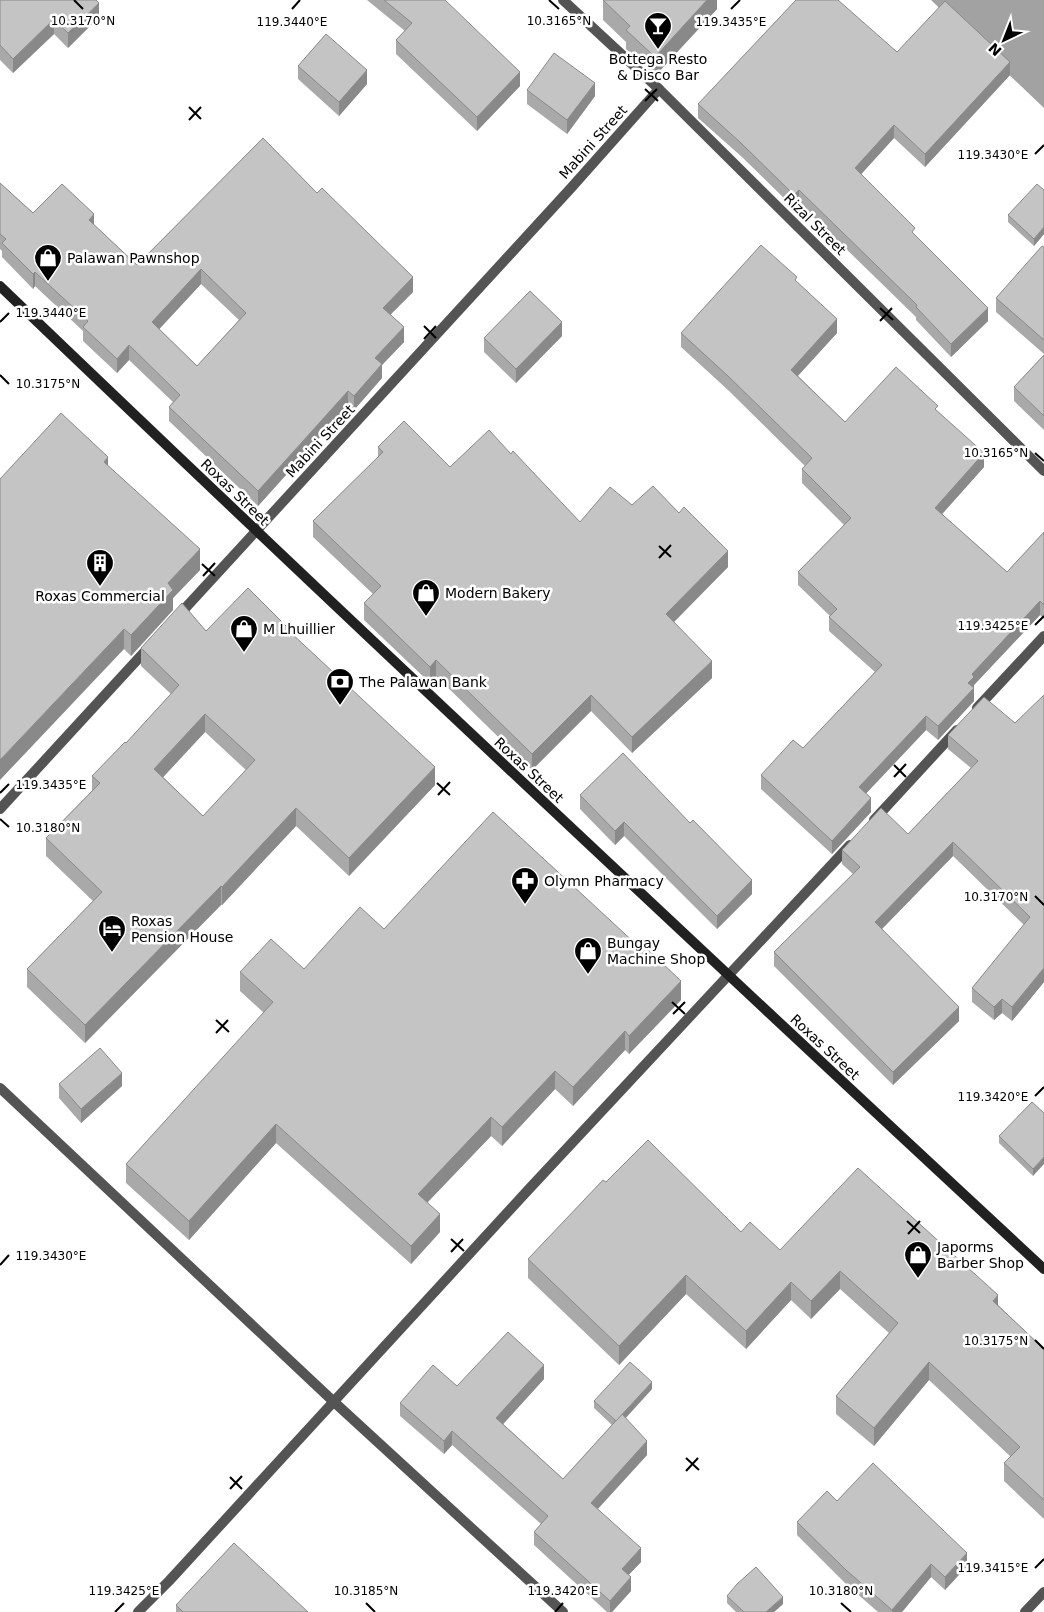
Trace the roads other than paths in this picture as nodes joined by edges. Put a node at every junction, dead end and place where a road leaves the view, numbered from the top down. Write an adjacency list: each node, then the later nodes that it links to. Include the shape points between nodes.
1 (564, 0): 2 (street, Rizal Street)
2 (659, 89): 4 (street, Rizal Street); 5 (street, Mabini Street)
3 (0, 286): 5 (main road, Roxas Street)
4 (1044, 471)
5 (256, 531): 6 (street, Mabini Street); 12 (main road, Roxas Street)
6 (168, 626)
7 (1044, 636): 10 (street)
8 (155, 641): 9 (street)
9 (0, 809)
10 (870, 824)
11 (856, 839): 12 (street)
12 (729, 977): 14 (main road, Roxas Street); 15 (street)
13 (0, 1088): 15 (street)
14 (1044, 1269)
15 (333, 1401): 17 (street); 18 (street)
16 (1044, 1592): 19 (street)
17 (138, 1612)
18 (563, 1612)
19 (1025, 1612)

